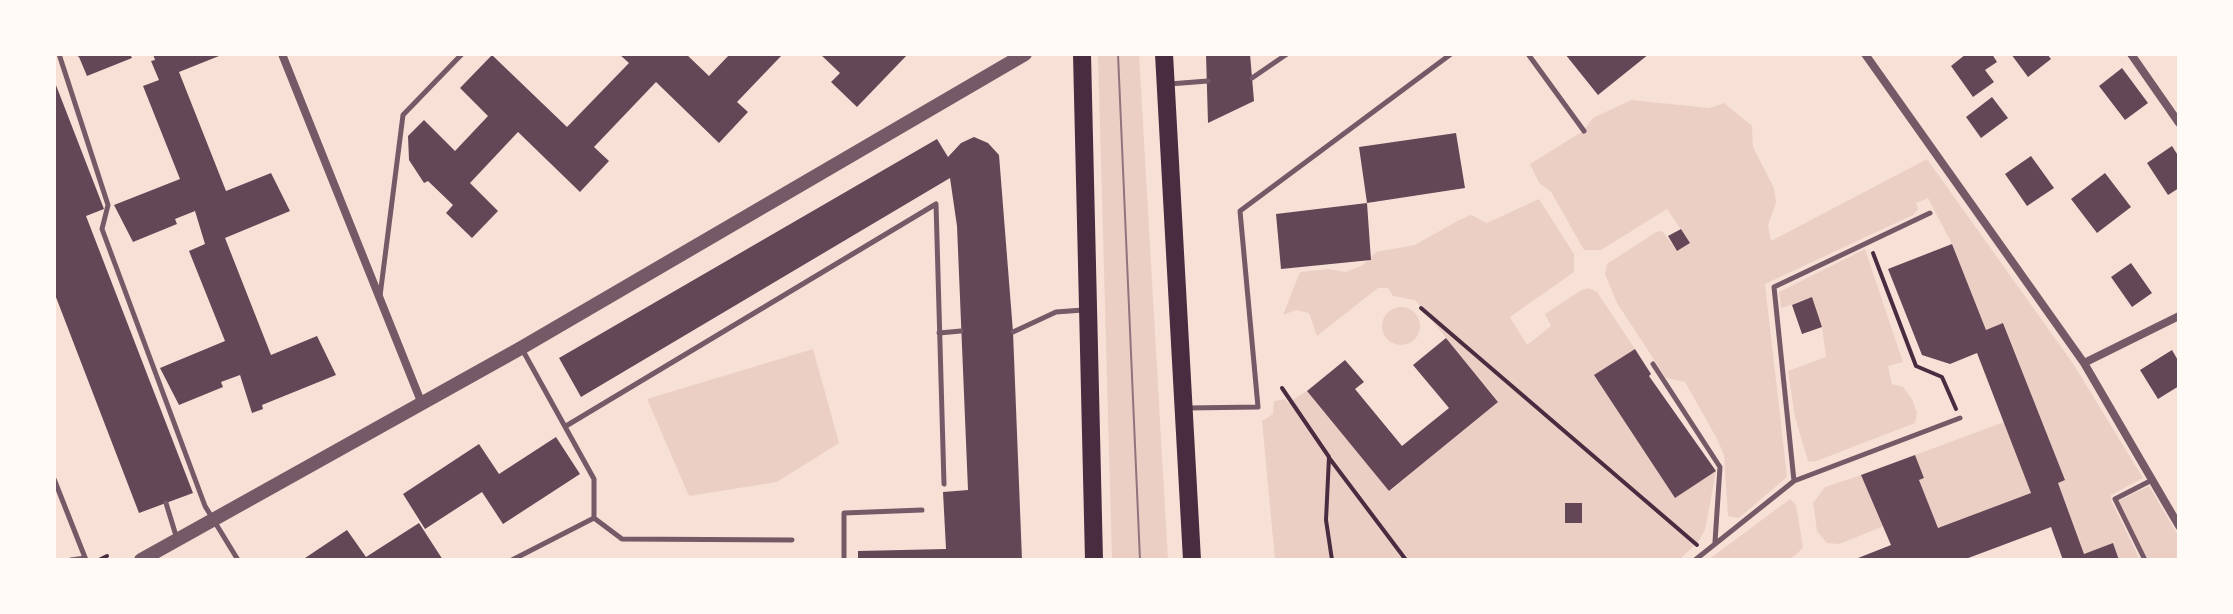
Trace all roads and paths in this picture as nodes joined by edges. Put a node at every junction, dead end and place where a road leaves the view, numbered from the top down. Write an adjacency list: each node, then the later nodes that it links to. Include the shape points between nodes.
1 (59, 54): 42 (lane, via 108,205 102,229)
2 (282, 54): 19 (street)
3 (462, 54): 19 (lane, via 403,115)
4 (1025, 54): 26 (street)
5 (1082, 54): 21 (main road)
6 (1164, 54): 14 (main road)
7 (1287, 54): 12 (lane)
8 (1451, 54): 31 (lane, via 1240,211 1258,407)
9 (1528, 54): 16 (lane)
10 (1865, 54): 27 (street)
11 (2131, 54): 15 (street)
12 (1252, 78)
13 (1208, 81): 14 (lane)
14 (1166, 84): 31 (main road)
15 (2179, 123)
16 (1584, 131)
17 (1930, 213): 18 (lane)
18 (1869, 242): 32 (path, via 1916,366 1942,377); 37 (lane, via 1774,287)
19 (379, 301): 30 (street)
20 (1421, 308): 47 (path)
21 (1088, 310): 24 (lane, via 1056,312); 56 (main road)
22 (2179, 316): 27 (street)
23 (961, 331): 25 (lane)
24 (1013, 332)
25 (939, 333): 33 (lane, via 936,204); 38 (lane)
26 (521, 348): 30 (street); 33 (lane)
27 (2084, 363): 36 (street)
28 (1653, 364): 46 (lane, via 1720,467)
29 (1282, 388): 34 (path)
30 (422, 404): 42 (street)
31 (1186, 408): 57 (main road)
32 (1960, 418): 37 (lane)
33 (566, 426): 41 (lane, via 594,479)
34 (1329, 457): 58 (path, via 1326,520); 59 (path)
35 (54, 479): 49 (lane)
36 (2152, 480): 43 (street); 61 (lane, via 2115,499)
37 (1794, 481): 46 (lane)
38 (944, 484)
39 (166, 503): 44 (lane)
40 (922, 510): 55 (lane, via 844,513)
41 (594, 518): 45 (lane, via 622,539); 54 (lane)
42 (212, 521): 44 (street); 53 (lane)
43 (2179, 526)
44 (178, 539): 52 (street)
45 (792, 540)
46 (1715, 543): 47 (lane)
47 (1705, 552): 60 (lane)
48 (107, 556): 51 (path)
49 (86, 559): 50 (lane)
50 (71, 560)
51 (99, 560)
52 (141, 560)
53 (238, 560)
54 (512, 560)
55 (844, 560)
56 (1094, 560)
57 (1192, 560)
58 (1332, 560)
59 (1406, 560)
60 (1695, 560)
61 (2145, 560)

